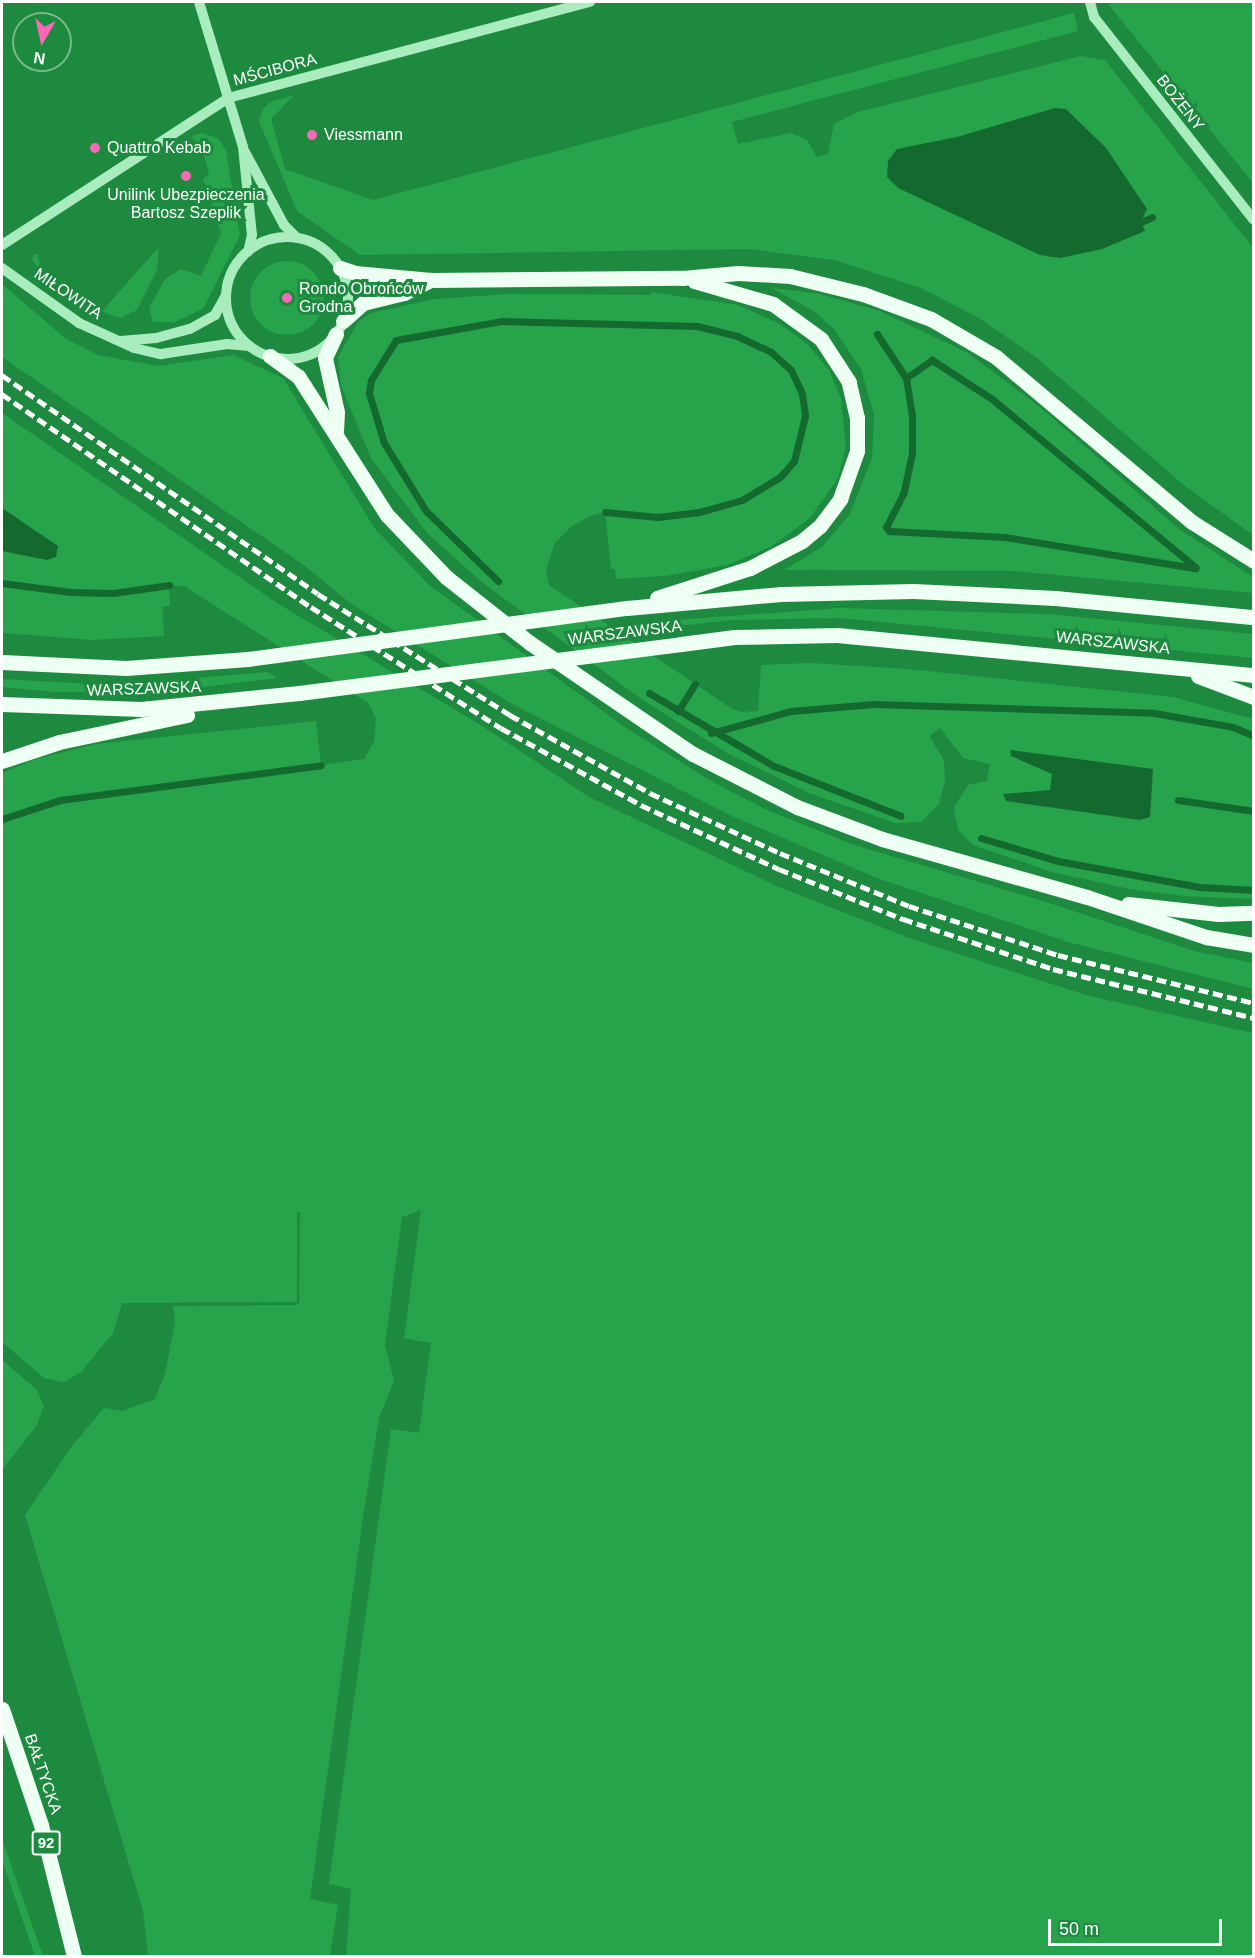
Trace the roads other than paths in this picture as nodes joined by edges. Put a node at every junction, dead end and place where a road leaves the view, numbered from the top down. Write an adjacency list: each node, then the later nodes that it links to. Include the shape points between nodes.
1 (199, 2): 4 (street)
2 (590, 2): 4 (street, MŚCIBORA)
3 (1090, 2): 6 (street, BOŻENY, via 1094,17)
4 (228, 99): 5 (street); 8 (street, MŚCIBORA)
5 (243, 147): 7 (street, via 284,225); 9 (street, via 252,235)
6 (1254, 220)
7 (297, 238): 9 (street, via 269,240); 11 (street, via 318,245)
8 (2, 245)
9 (248, 252): 14 (street, via 233,271)
10 (2, 268): 16 (street, MIŁOWITA, via 79,323)
11 (340, 268): 13 (main road); 15 (street, via 348,295)
12 (682, 278): 13 (main road); 19 (main road, via 738,273 790,276 863,294 931,320 996,357 1192,522); 20 (main road, via 773,304 821,339 849,382 857,418 857,451 840,499 820,525 801,541 750,568)
13 (431, 280): 15 (main road, via 404,293 363,303)
14 (227, 291): 16 (street, via 220,308 203,323 164,337); 17 (street, via 232,323)
15 (339, 327): 17 (street, via 306,355); 18 (main road, via 325,358 337,412)
16 (120, 341): 17 (street, MIŁOWITA, via 161,354 230,344)
17 (263, 353): 18 (main road, via 295,372)
18 (336, 432): 29 (main road, via 387,515 446,577 530,643 693,754 760,790 833,821)
19 (1254, 561)
20 (627, 608): 21 (main road, WARSZAWSKA, via 781,594 913,591 1043,597); 22 (main road, WARSZAWSKA, bridge, via 248,659 126,668)
21 (1254, 617)
22 (2, 662)
23 (1158, 665): 24 (main road, WARSZAWSKA); 25 (main road); 26 (main road, WARSZAWSKA, bridge, via 837,635 735,637)
24 (1254, 675)
25 (1254, 697)
26 (262, 699): 27 (main road, WARSZAWSKA, via 101,711); 28 (main road, via 59,742)
27 (2, 704)
28 (2, 761)
29 (1087, 897): 30 (main road, via 1172,910); 31 (main road, via 1206,937)
30 (1254, 913)
31 (1254, 945)
32 (2, 1709): 33 (main road, BAŁTYCKA / 92, via 41,1825)
33 (74, 1956)

